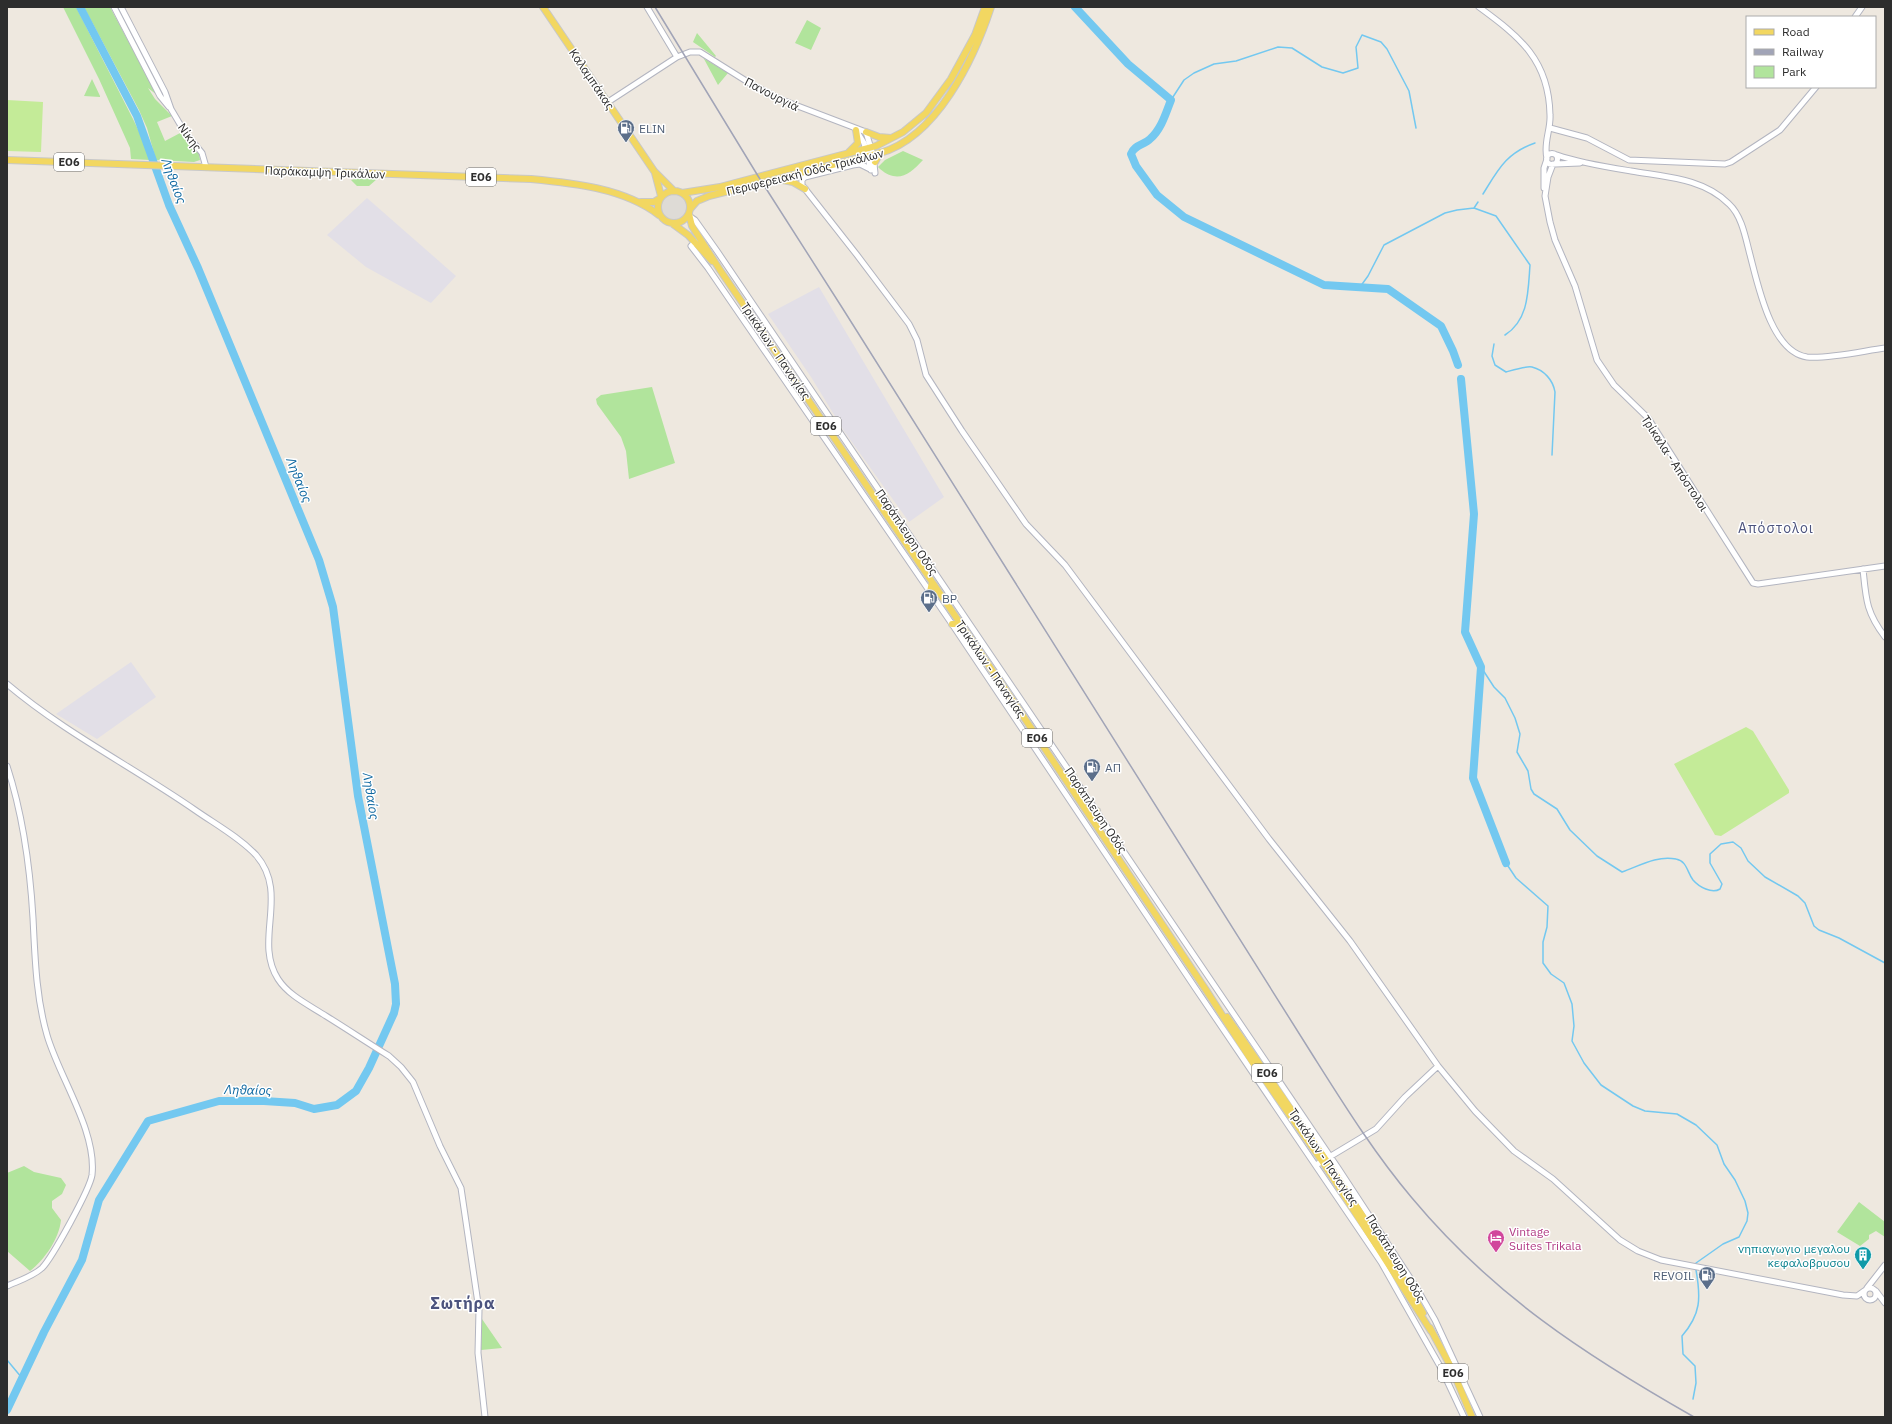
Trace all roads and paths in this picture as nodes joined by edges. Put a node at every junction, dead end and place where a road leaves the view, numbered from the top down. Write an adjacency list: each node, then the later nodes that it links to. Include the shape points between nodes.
1 (114, 7): 13 (street, via 160,96)
2 (121, 7): 13 (street, via 160,82)
3 (543, 7): 12 (main road, Καλαμπάκας)
4 (647, 7): 10 (street)
5 (985, 7): 17 (main road, Περιφερειακή Οδός Τρικάλων, via 971,43 942,92 920,118)
6 (991, 7): 21 (main road, Περιφερειακή Οδός Τρικάλων, via 977,46 942,104 908,139)
7 (1478, 7): 14 (street, Τρίκαλα - Απόστολοι, via 1517,36 1532,54 1542,75 1549,100)
8 (1862, 7): 9 (street)
9 (1856, 16)
10 (677, 57): 12 (street); 15 (street, Πανουργιά, via 695,51 701,52 751,84 782,100)
11 (1815, 88): 14 (street, via 1780,130 1724,164 1629,160 1587,138)
12 (608, 102): 31 (main road, Καλαμπάκας)
13 (171, 109): 29 (street, Νίκης, via 184,131 202,153)
14 (1550, 128): 18 (street, Τρίκαλα - Απόστολοι)
15 (855, 129): 16 (street, Πανουργιά); 19 (street); 20 (main road, via 858,143)
16 (866, 132): 17 (main road); 19 (street)
17 (893, 138): 19 (main road, Περιφερειακή Οδός Τρικάλων)
18 (1548, 138): 22 (street, via 1550,148); 24 (street, Τρίκαλα - Απόστολοι)
19 (869, 148): 20 (main road, Περιφερειακή Οδός Τρικάλων); 23 (street)
20 (848, 152): 35 (main road, Περιφερειακή Οδός Τρικάλων, via 720,187)
21 (880, 153): 23 (main road, Περιφερειακή Οδός Τρικάλων); 26 (main road)
22 (1556, 155): 24 (street, via 1551,153); 27 (street); 28 (street, via 1558,161)
23 (870, 156): 26 (street); 30 (street); 32 (main road, Περιφερειακή Οδός Τρικάλων)
24 (1547, 158): 28 (street, via 1549,163); 36 (street, Τρίκαλα - Απόστολοι)
25 (7, 160): 29 (main road, Παράκαμψη Τρικάλων / ΕΟ6)
26 (875, 162): 30 (street, via 875,173)
27 (1590, 163): 28 (street); 44 (street, via 1689,181 1715,192 1730,204 1741,224 1768,312 1780,339 1794,353 1819,357)
28 (1554, 164): 36 (street, Τρίκαλα - Απόστολοι, via 1548,177)
29 (206, 167): 38 (main road, Παράκαμψη Τρικάλων / ΕΟ6, via 531,179 582,186)
30 (870, 169): 33 (street, via 854,164 807,176 802,181)
31 (654, 171): 34 (main road, Καλαμπάκας); 37 (main road, Καλαμπάκας)
32 (773, 179): 33 (main road, via 789,181); 39 (main road, Περιφερειακή Οδός Τρικάλων, via 697,201)
33 (805, 189): 58 (street, via 909,324 917,340 926,375 1026,524 1065,565 1269,839 1354,947)
34 (674, 191): 35 (main road); 37 (main road, ΕΟ6, via 666,192)
35 (682, 193): 39 (main road, ΕΟ6, via 688,200)
36 (1545, 196): 46 (street, Τρίκαλα - Απόστολοι, via 1552,232 1575,286 1591,344 1600,364 1614,385 1648,418 1753,583)
37 (660, 198): 38 (main road, Παράκαμψη Τρικάλων / ΕΟ6, via 654,202); 40 (main road, via 657,206)
38 (640, 202): 40 (main road, Παράκαμψη Τρικάλων / ΕΟ6)
39 (689, 213): 41 (main road, via 682,221); 43 (main road, Τρικάλων - Παναγίας / ΕΟ6, via 692,226); 55 (street, Παράπλευρη Οδός)
40 (659, 215): 41 (main road, ΕΟ6)
41 (673, 224): 42 (main road, Τρικάλων - Παναγίας / ΕΟ6)
42 (693, 244): 43 (main road, Τρικάλων - Παναγίας / ΕΟ6); 48 (street, Παράπλευρη Οδός)
43 (720, 270): 47 (main road, Τρικάλων - Παναγίας / ΕΟ6)
44 (1885, 348)
45 (1885, 566): 46 (street)
46 (1863, 569): 51 (street, via 1867,607)
47 (932, 582): 48 (main road); 50 (main road, Τρικάλων - Παναγίας / ΕΟ6)
48 (930, 592): 49 (street, Παράπλευρη Οδός)
49 (952, 624): 50 (main road); 59 (street, Παράπλευρη Οδός, via 1196,989)
50 (960, 624): 54 (main road, Τρικάλων - Παναγίας / ΕΟ6)
51 (1885, 637)
52 (7, 684): 68 (street, via 52,720 177,798 250,849 262,863 271,887 269,951 277,978 295,996 389,1056 413,1082 460,1188 479,1310 478,1353)
53 (7, 766): 62 (street, via 21,815 31,900 34,961 43,1019 54,1056 82,1123 91,1153 92,1170 85,1194 46,1263 35,1273)
54 (1064, 777): 55 (main road); 57 (main road, Τρικάλων - Παναγίας / ΕΟ6)
55 (1074, 778): 56 (street, Παράπλευρη Οδός)
56 (1096, 811): 57 (main road); 59 (street, Παράπλευρη Οδός)
57 (1093, 820): 59 (main road, Τρικάλων - Παναγίας / ΕΟ6, via 1206,990 1240,1032)
58 (1438, 1066): 59 (street, via 1376,1129); 65 (street, via 1503,1142 1553,1179 1620,1240 1638,1252 1661,1260)
59 (1323, 1160): 69 (street, Παράπλευρη Οδός, via 1403,1298); 70 (main road, Τρικάλων - Παναγίας / ΕΟ6, via 1406,1283 1452,1369); 71 (street, Παράπλευρη Οδός, via 1431,1313)
60 (1885, 1265): 61 (street)
61 (1875, 1278): 63 (street); 64 (street)
62 (7, 1286)
63 (1865, 1290): 64 (street, via 1871,1287); 65 (street, via 1857,1296); 66 (street, via 1864,1296)
64 (1876, 1290): 66 (street, via 1874,1298); 67 (street)
65 (1847, 1295): 66 (street)
66 (1868, 1299): 67 (street)
67 (1885, 1303)
68 (485, 1417)
69 (1464, 1417)
70 (1472, 1417)
71 (1480, 1417)

